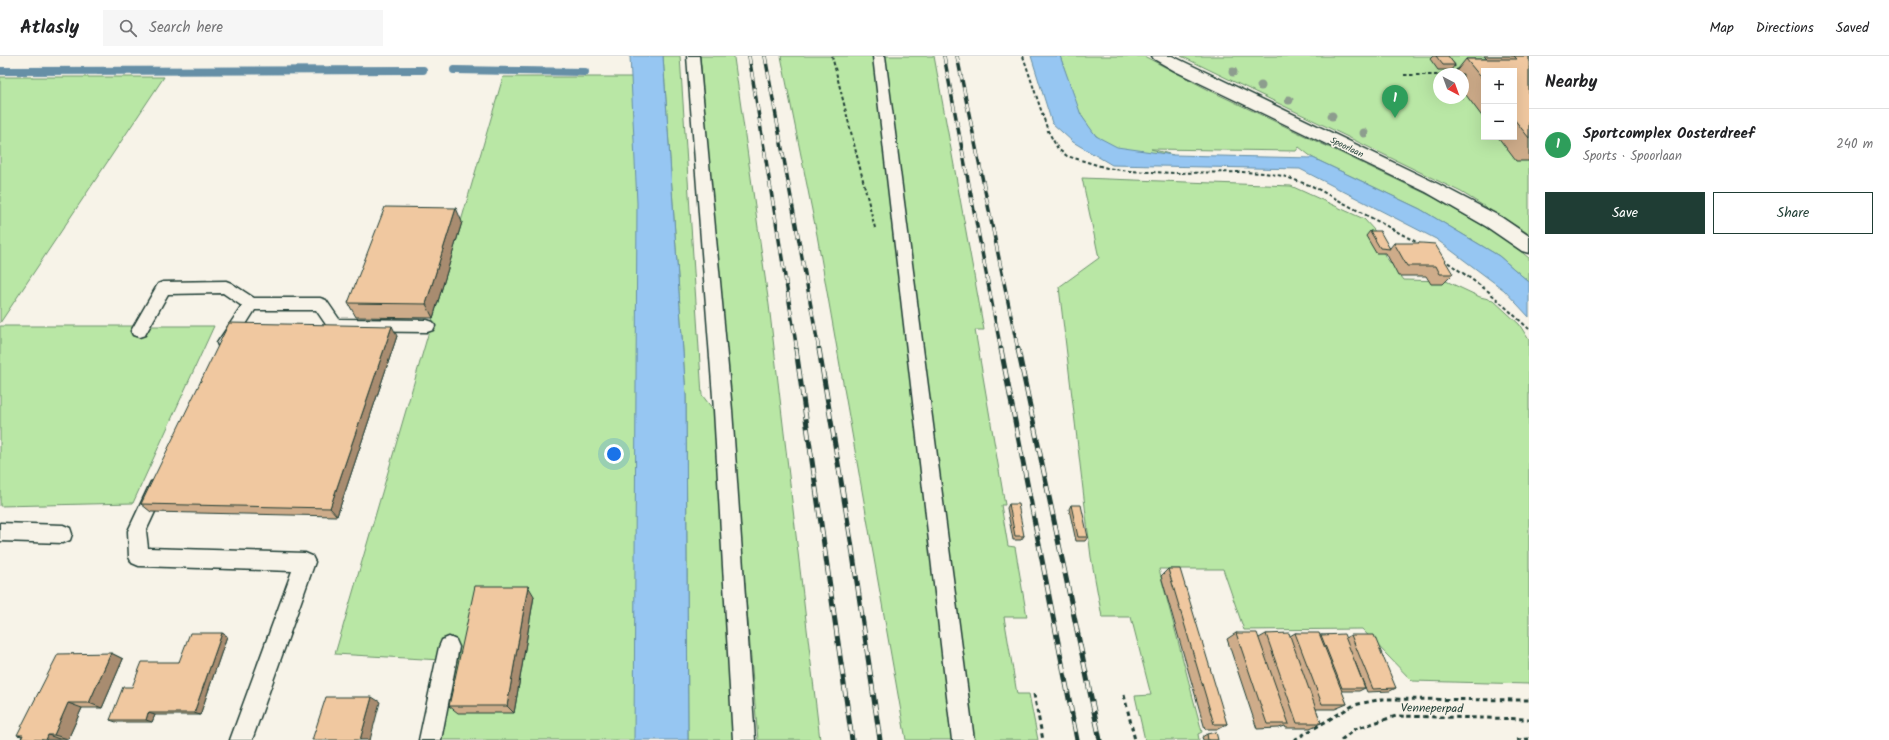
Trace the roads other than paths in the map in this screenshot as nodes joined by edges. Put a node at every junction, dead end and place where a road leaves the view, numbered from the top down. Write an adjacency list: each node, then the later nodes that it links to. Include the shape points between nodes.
1 (693, 56): 15 (lane, via 723,410)
2 (879, 56): 16 (lane)
3 (1160, 56): 4 (main road, Spoorlaan, via 1432,188 1494,222)
4 (1529, 246)
5 (251, 304): 6 (lane, via 320,304 335,325); 7 (lane, via 226,287 163,288); 8 (lane)
6 (427, 326)
7 (139, 331)
8 (217, 360)
9 (163, 474): 13 (lane, via 137,530 139,557 305,562)
10 (0, 532): 11 (lane)
11 (62, 534)
12 (449, 647): 14 (lane)
13 (241, 740)
14 (430, 740)
15 (744, 740)
16 (963, 740)

